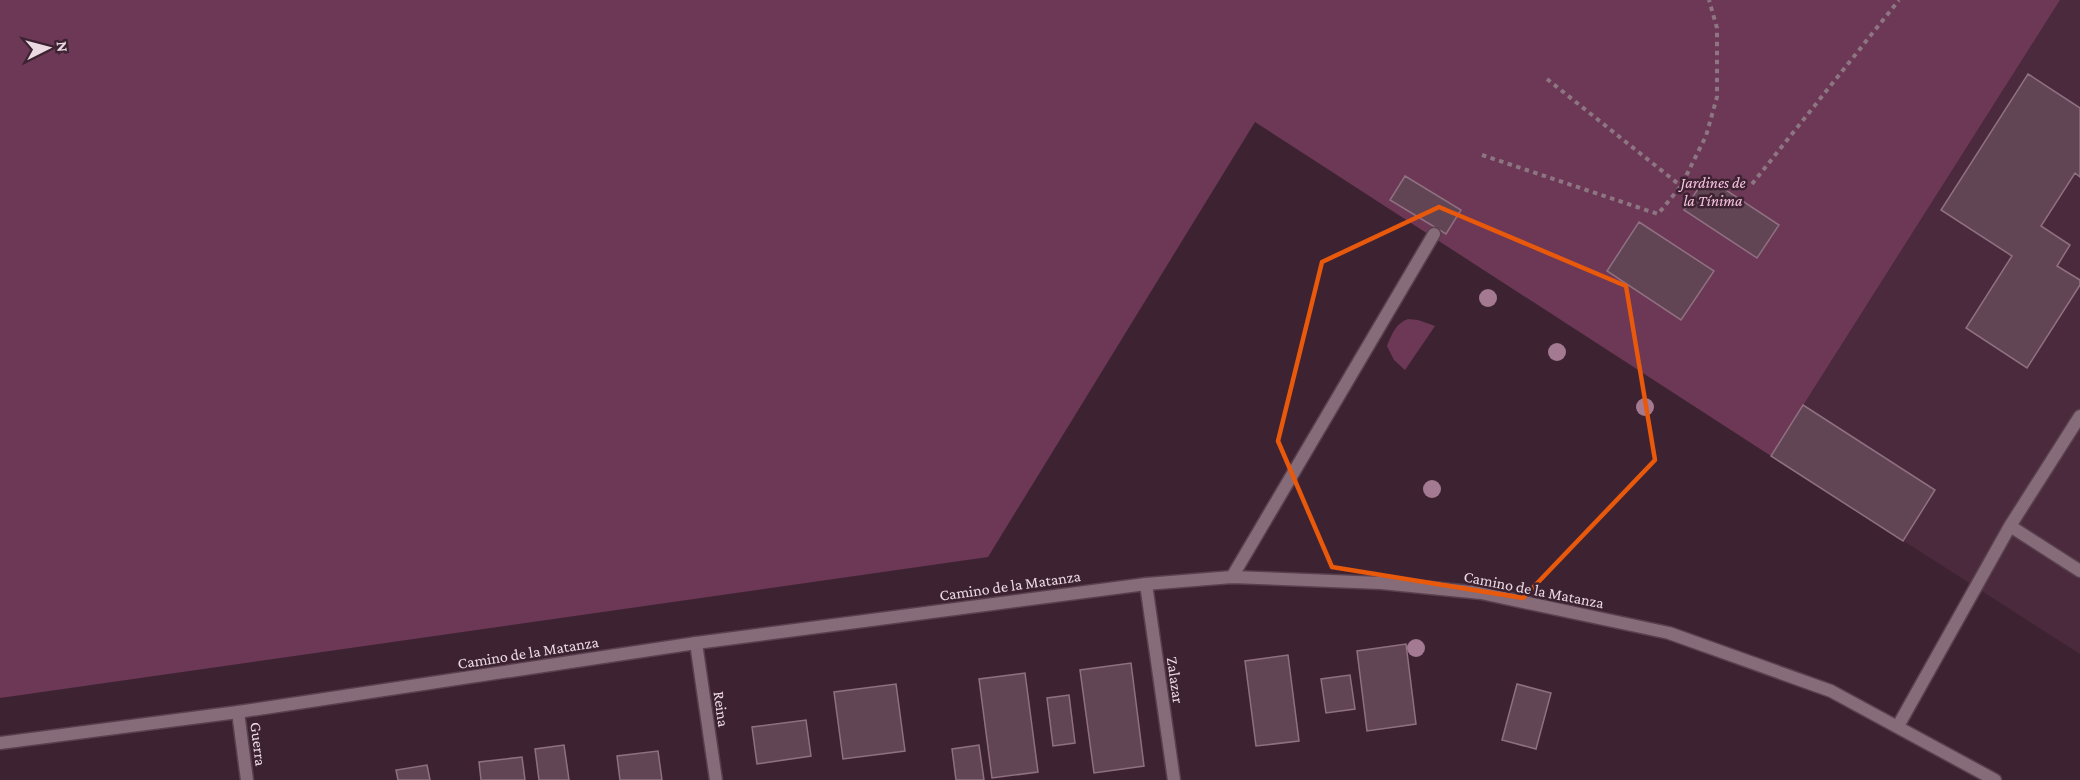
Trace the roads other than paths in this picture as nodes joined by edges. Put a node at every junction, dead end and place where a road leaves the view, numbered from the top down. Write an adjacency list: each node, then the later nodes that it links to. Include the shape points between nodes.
1 (1434, 234): 5 (street)
2 (2080, 416): 3 (street)
3 (2010, 526): 4 (street); 9 (street)
4 (2080, 571)
5 (1232, 577): 6 (street, Camino de la Matanza); 9 (street, Camino de la Matanza, via 1381,583 1481,593 1669,633 1831,690)
6 (1146, 584): 7 (street, Camino de la Matanza); 13 (street, Zalazar)
7 (696, 643): 8 (street, Camino de la Matanza); 12 (street, Reina)
8 (238, 712): 10 (street, Camino de la Matanza); 11 (street, Guerra)
9 (1898, 726): 14 (street, Camino de la Matanza)
10 (0, 743)
11 (247, 780)
12 (716, 780)
13 (1174, 780)
14 (1995, 780)

